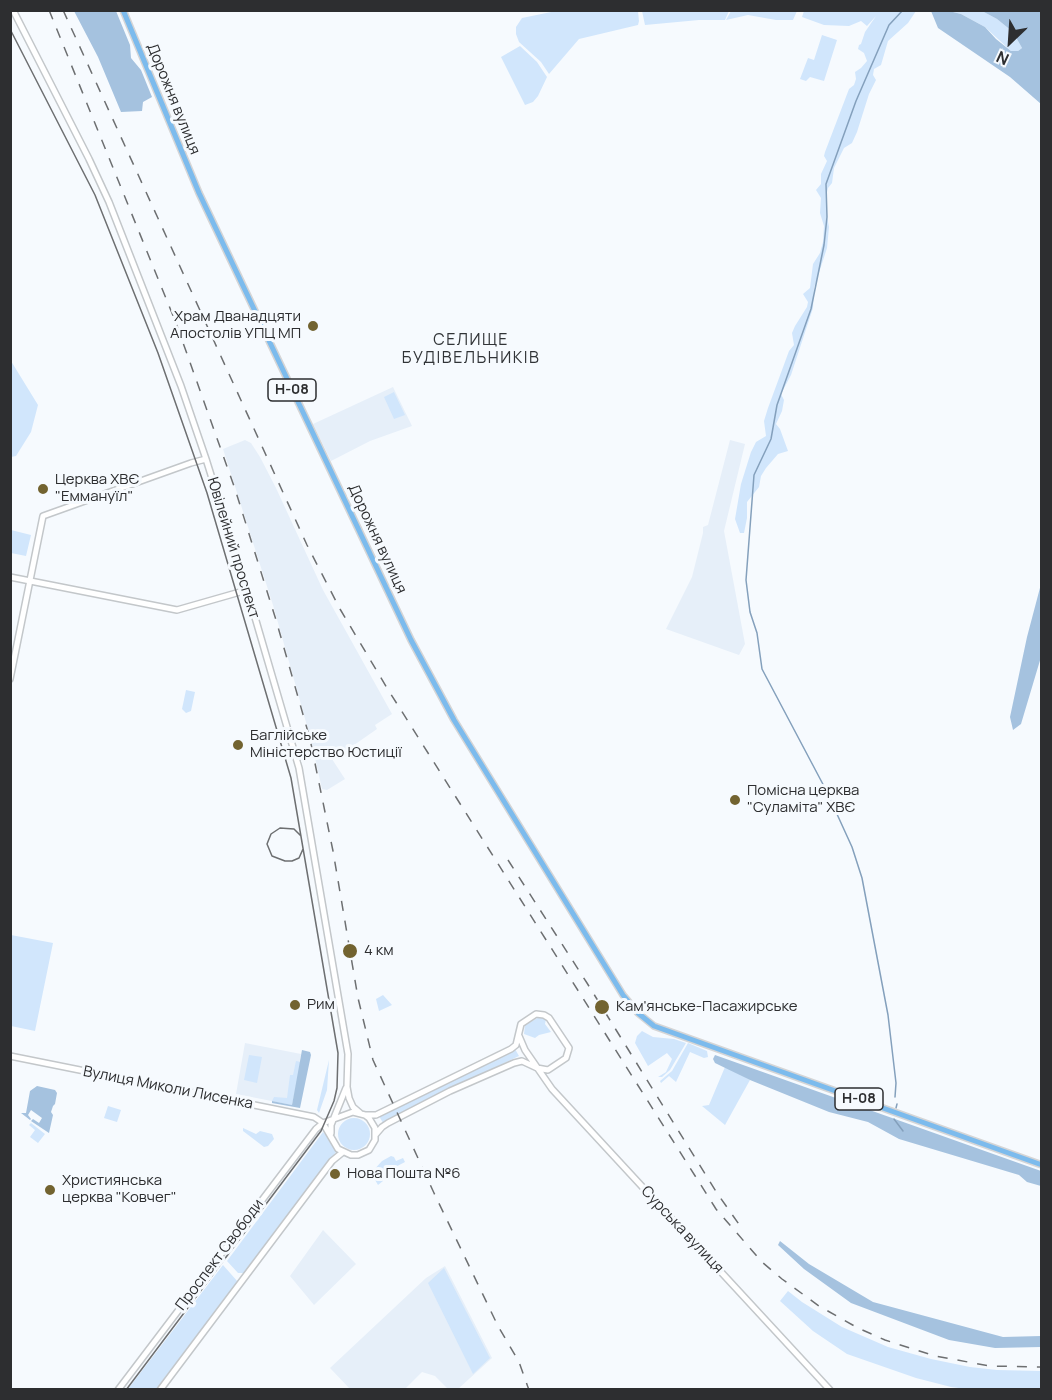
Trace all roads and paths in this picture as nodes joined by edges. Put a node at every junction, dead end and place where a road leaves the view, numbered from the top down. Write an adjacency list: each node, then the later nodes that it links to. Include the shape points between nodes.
1 (13, 10): 3 (main road, Ювілейний проспект, via 109,202)
2 (123, 10): 21 (main road, Дорожня вулиця / Н-08, via 199,193 404,625 437,690 619,991 646,1020 676,1034)
3 (206, 459): 5 (main road, via 43,516); 6 (main road, Ювілейний проспект)
4 (10, 577): 5 (main road)
5 (30, 581): 6 (main road, via 177,610); 7 (main road)
6 (247, 590): 13 (main road, Ювілейний проспект, via 299,768 348,1053)
7 (10, 678)
8 (518, 1033): 9 (main road); 10 (main road); 12 (main road, via 525,1020 536,1014 544,1015 569,1048 566,1058 553,1068)
9 (515, 1046): 10 (main road); 15 (main road, via 376,1115)
10 (525, 1050): 12 (main road)
11 (10, 1056): 17 (main road, Вулиця Миколи Лисенка, via 314,1117)
12 (537, 1068): 18 (main road, via 522,1061 514,1063 450,1091 382,1126); 24 (main road, Сурська вулиця, via 552,1089)
13 (347, 1087): 15 (main road, Ювілейний проспект, via 351,1103); 16 (main road)
14 (345, 1114): 15 (main road); 16 (main road); 19 (main road, via 335,1123)
15 (362, 1114): 18 (main road, via 373,1123)
16 (333, 1120): 17 (main road); 19 (main road)
17 (323, 1123): 19 (main road); 22 (main road, Проспект Свободи, via 309,1136)
18 (376, 1134): 20 (main road, via 364,1153)
19 (333, 1137): 20 (main road)
20 (343, 1152): 23 (main road, via 332,1161)
21 (1041, 1165)
22 (118, 1389)
23 (160, 1389)
24 (830, 1389)

